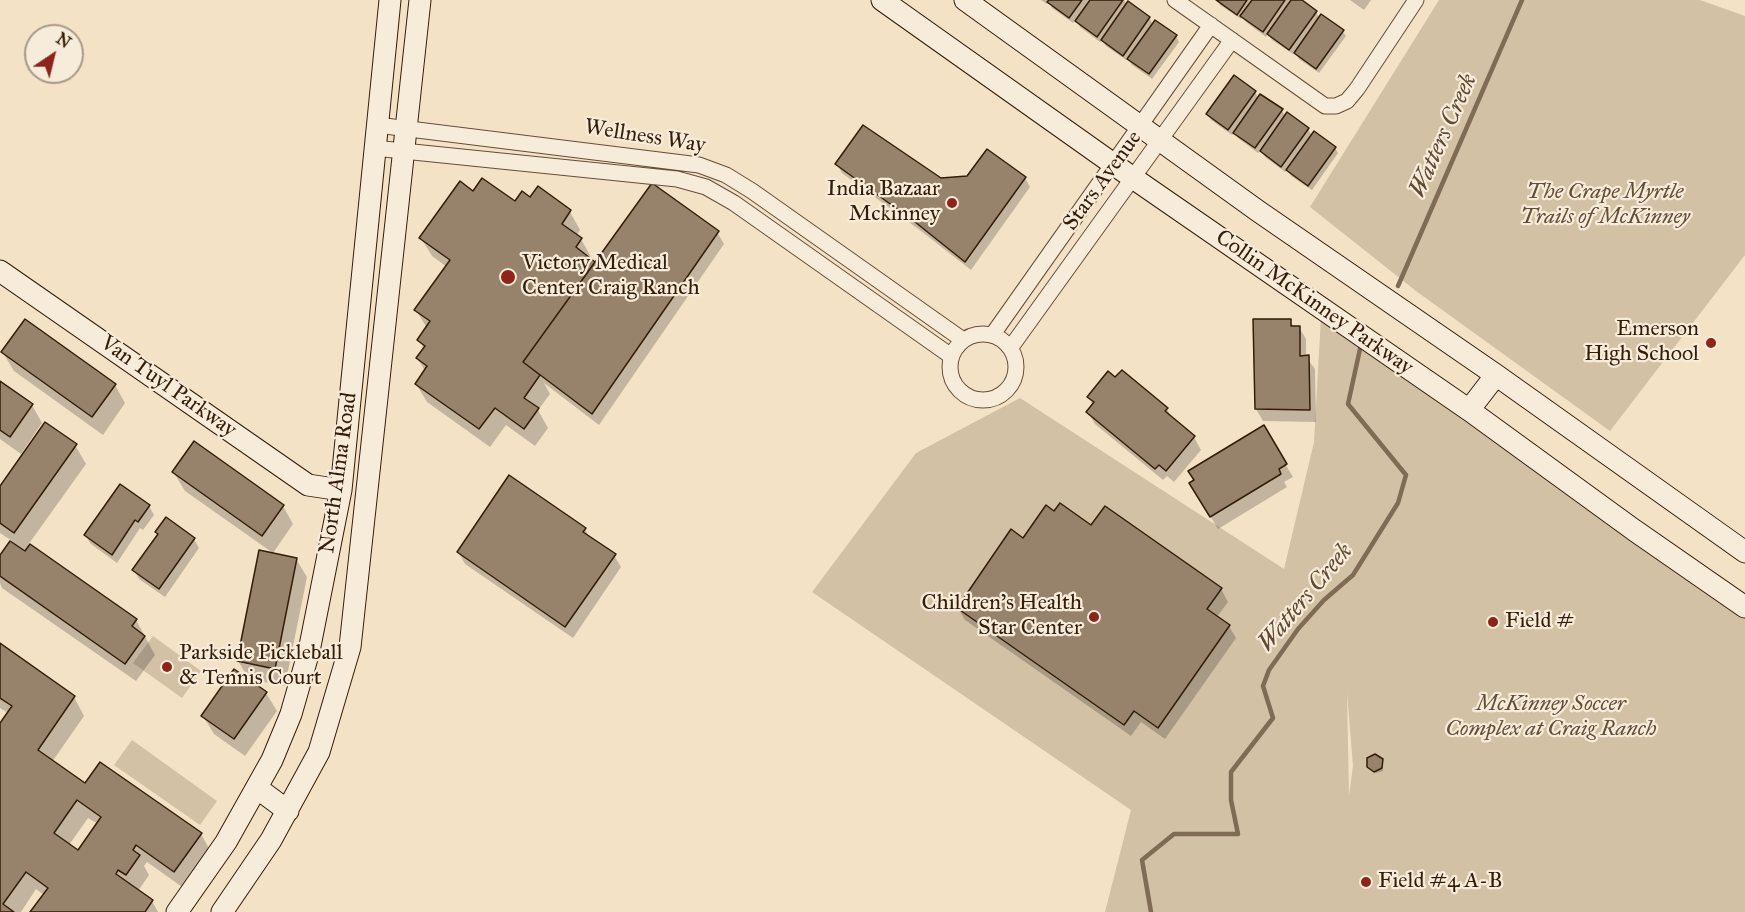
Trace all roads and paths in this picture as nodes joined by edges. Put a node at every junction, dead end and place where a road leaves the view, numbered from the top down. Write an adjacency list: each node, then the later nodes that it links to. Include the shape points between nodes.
1 (390, 0): 9 (street, North Alma Road)
2 (420, 0): 11 (street, North Alma Road)
3 (882, 0): 15 (street, Collin McKinney Parkway)
4 (965, 0): 10 (street, Collin McKinney Parkway)
5 (1175, 0): 7 (street)
6 (1416, 0): 8 (street, via 1357,89 1347,101 1336,106 1325,106)
7 (1211, 25): 8 (street); 10 (street, Stars Avenue)
8 (1232, 40): 12 (street, Stars Avenue)
9 (377, 125): 11 (street, Wellness Way); 13 (street, North Alma Road)
10 (1140, 127): 12 (street, Collin McKinney Parkway); 15 (street, Stars Avenue)
11 (405, 128): 14 (street, North Alma Road); 19 (street, Wellness Way, via 699,165 726,175)
12 (1160, 141): 16 (street, Stars Avenue); 22 (street, Collin McKinney Parkway)
13 (374, 148): 14 (street, Wellness Way); 24 (street, North Alma Road)
14 (402, 152): 21 (street, Wellness Way, via 677,179 706,187); 28 (street, North Alma Road, via 350,647 319,752)
15 (1113, 164): 16 (street, Collin McKinney Parkway); 18 (street, Stars Avenue)
16 (1133, 178): 20 (street, Stars Avenue); 23 (street, Collin McKinney Parkway)
17 (0, 271): 24 (street, Van Tuyl Parkway, via 308,485)
18 (993, 334): 19 (street, via 982,333); 20 (street)
19 (963, 340): 21 (street)
20 (1011, 348): 21 (street, via 1017,364 1012,384 997,397 984,400 972,399 954,385 949,367)
21 (951, 356)
22 (1496, 375): 23 (street); 25 (street, Collin McKinney Parkway)
23 (1469, 410): 26 (street, Collin McKinney Parkway)
24 (341, 490): 27 (street, North Alma Road, via 305,667 291,714)
25 (1745, 552)
26 (1745, 607)
27 (257, 788): 28 (street); 29 (street, North Alma Road, via 226,842)
28 (288, 812): 30 (street, North Alma Road)
29 (177, 912)
30 (222, 912)

